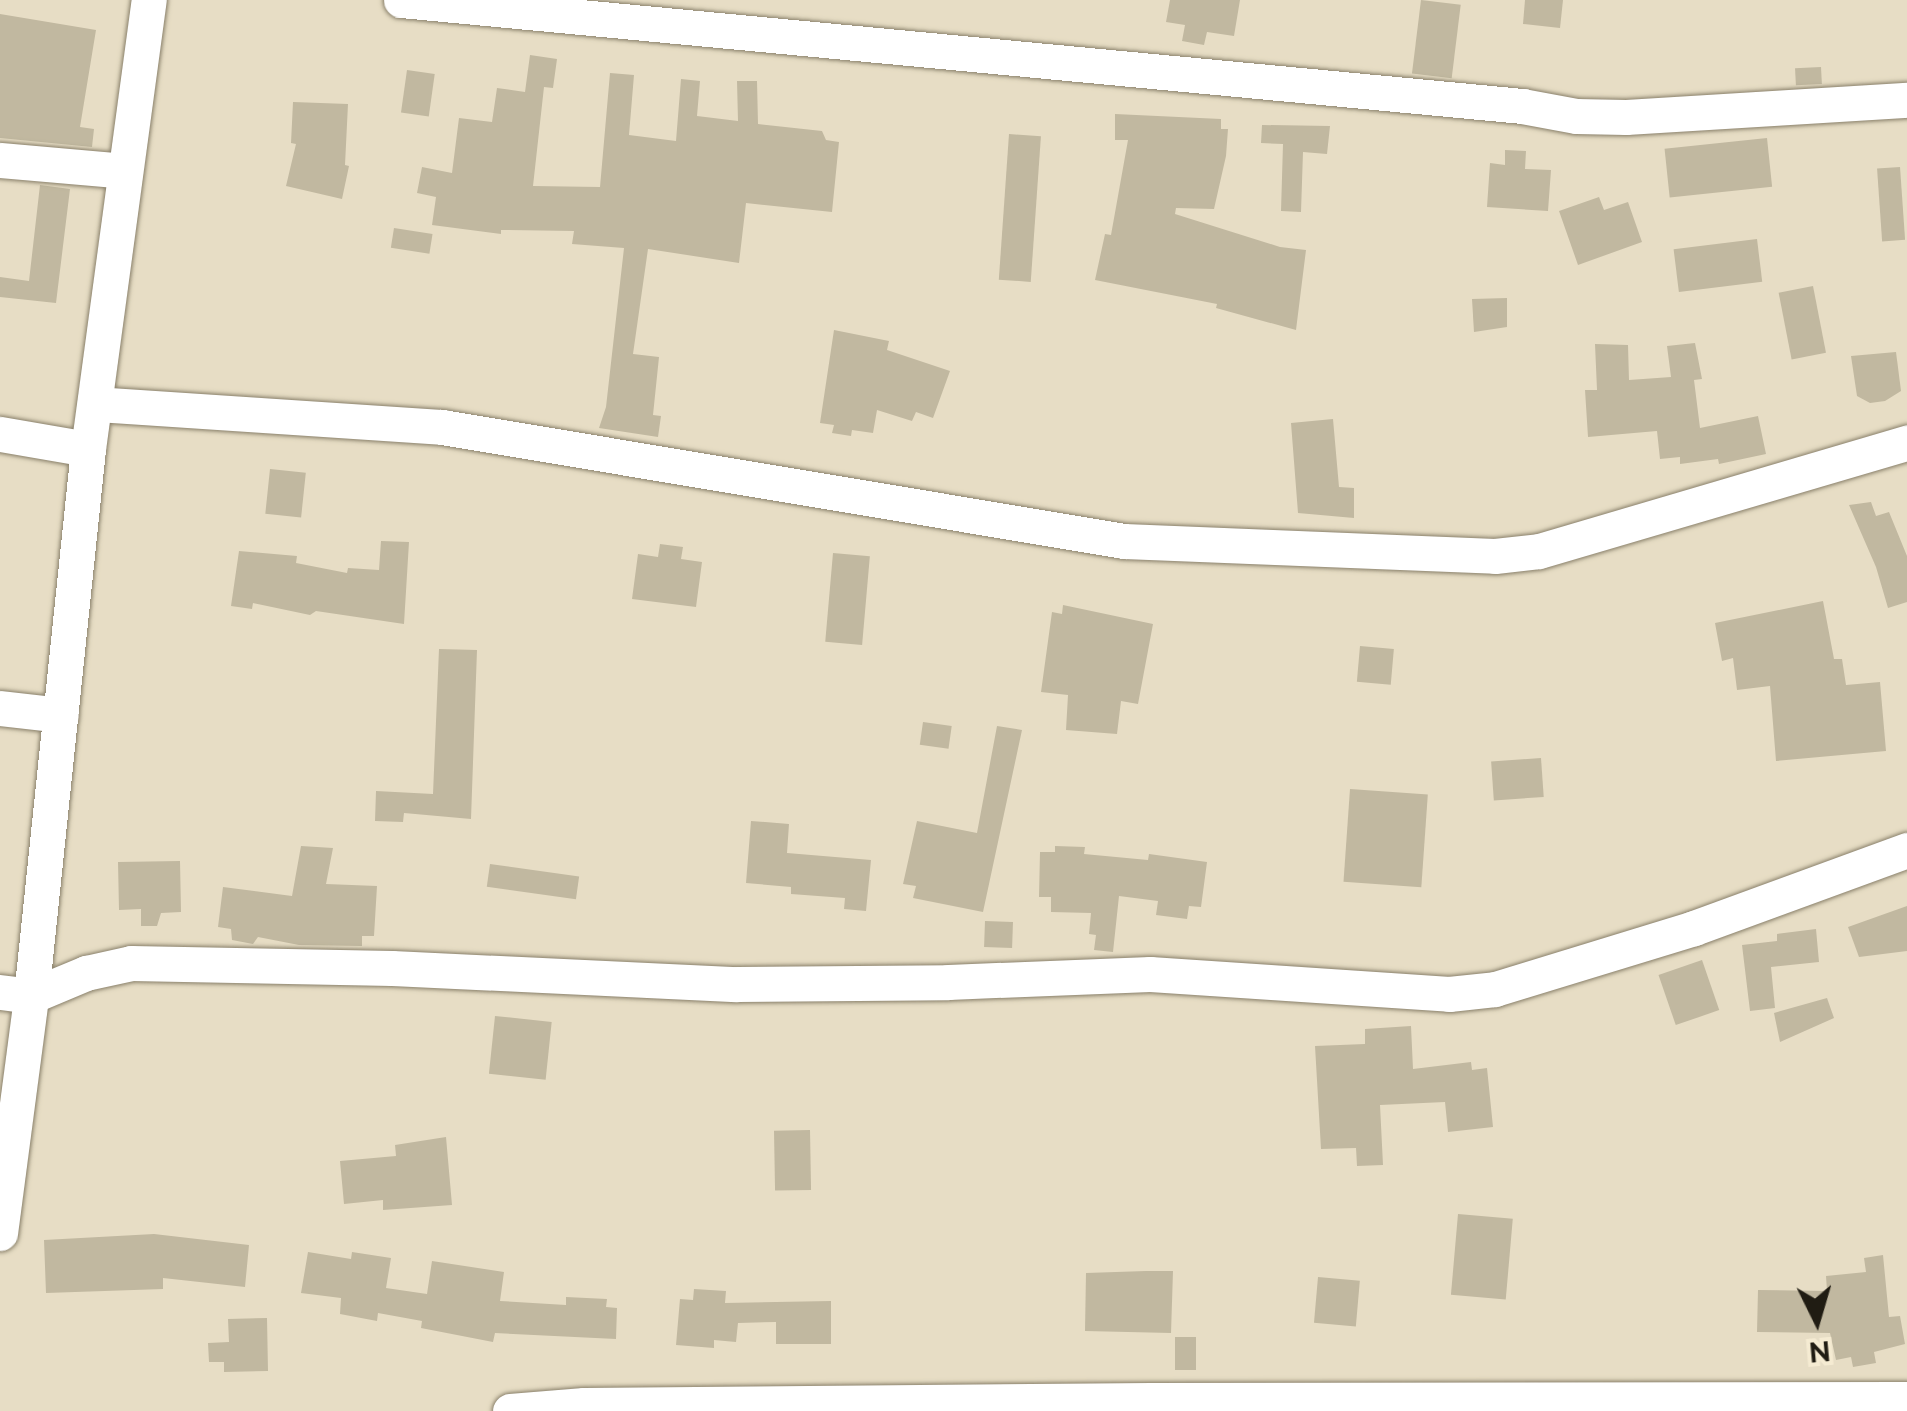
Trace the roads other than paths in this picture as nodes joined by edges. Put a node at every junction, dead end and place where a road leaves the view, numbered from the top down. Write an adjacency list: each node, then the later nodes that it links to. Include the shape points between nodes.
1 (149, 0): 5 (street)
2 (401, 0): 3 (street, via 1576,116)
3 (1907, 100)
4 (0, 160): 5 (street)
5 (125, 171): 6 (street)
6 (96, 404): 8 (street, via 442,427 1124,541 1495,556 1539,550); 9 (street)
7 (0, 434): 9 (street)
8 (1907, 444)
9 (88, 449): 11 (street)
10 (0, 708): 11 (street)
11 (60, 715): 13 (street)
12 (1907, 850): 13 (street, via 1694,928 1495,989 1449,994 1150,974 737,984 131,963)
13 (15, 994): 14 (street)
14 (0, 1233)
15 (1907, 1399): 16 (street, via 584,1404)
16 (510, 1411)

